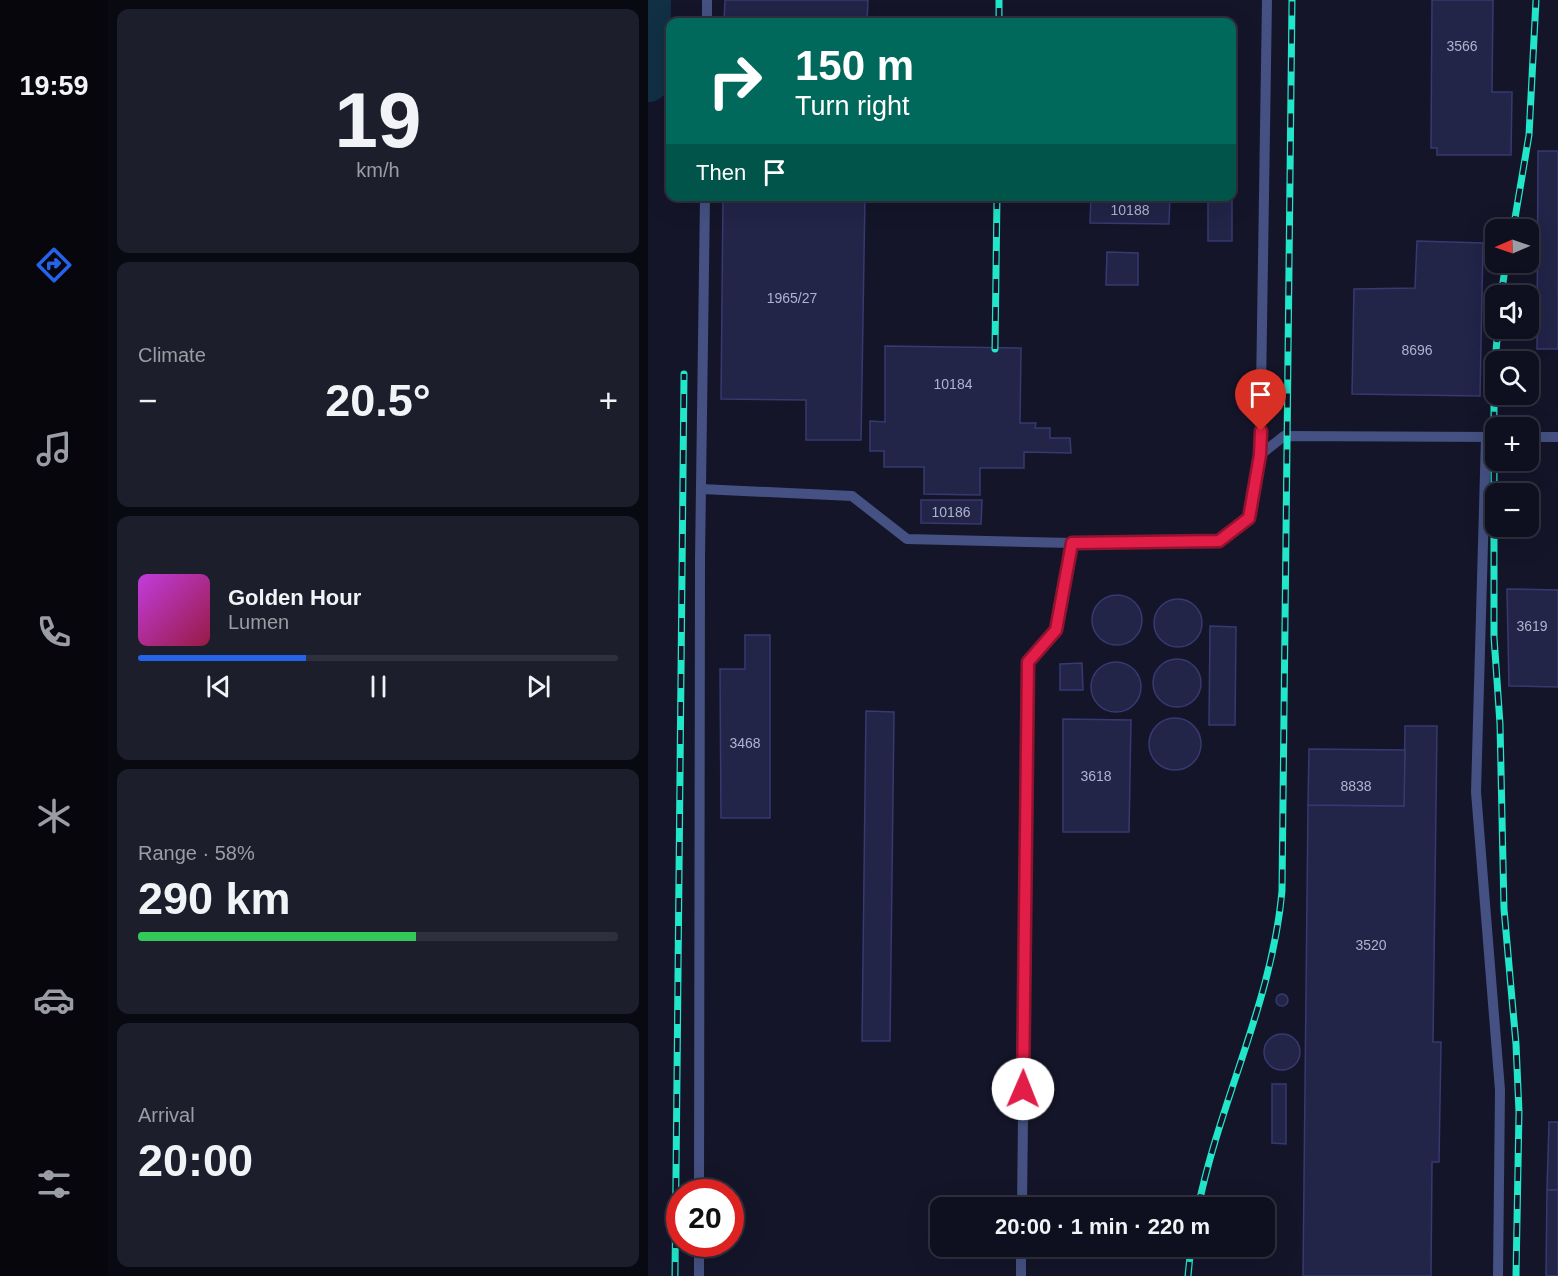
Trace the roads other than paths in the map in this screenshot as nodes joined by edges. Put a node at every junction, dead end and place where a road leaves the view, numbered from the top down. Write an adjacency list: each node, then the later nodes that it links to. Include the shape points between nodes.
1 (707, 0): 3 (lane)
2 (1267, 0): 8 (lane)
3 (707, 18)
4 (705, 201): 10 (lane)
5 (1485, 437): 8 (lane, via 1284,436)
6 (1539, 437): 7 (lane)
7 (1558, 437)
8 (1260, 455): 11 (lane, via 1249,518 1219,541)
9 (1490, 471): 18 (lane, via 1476,792 1500,1090)
10 (701, 489): 11 (lane, via 852,496 907,539); 12 (lane)
11 (1072, 543): 13 (lane, via 1056,630 1028,662)
12 (699, 1179)
13 (1022, 1197)
14 (699, 1257): 16 (lane)
15 (1021, 1257): 17 (lane)
16 (699, 1276)
17 (1021, 1276)
18 (1498, 1276)

